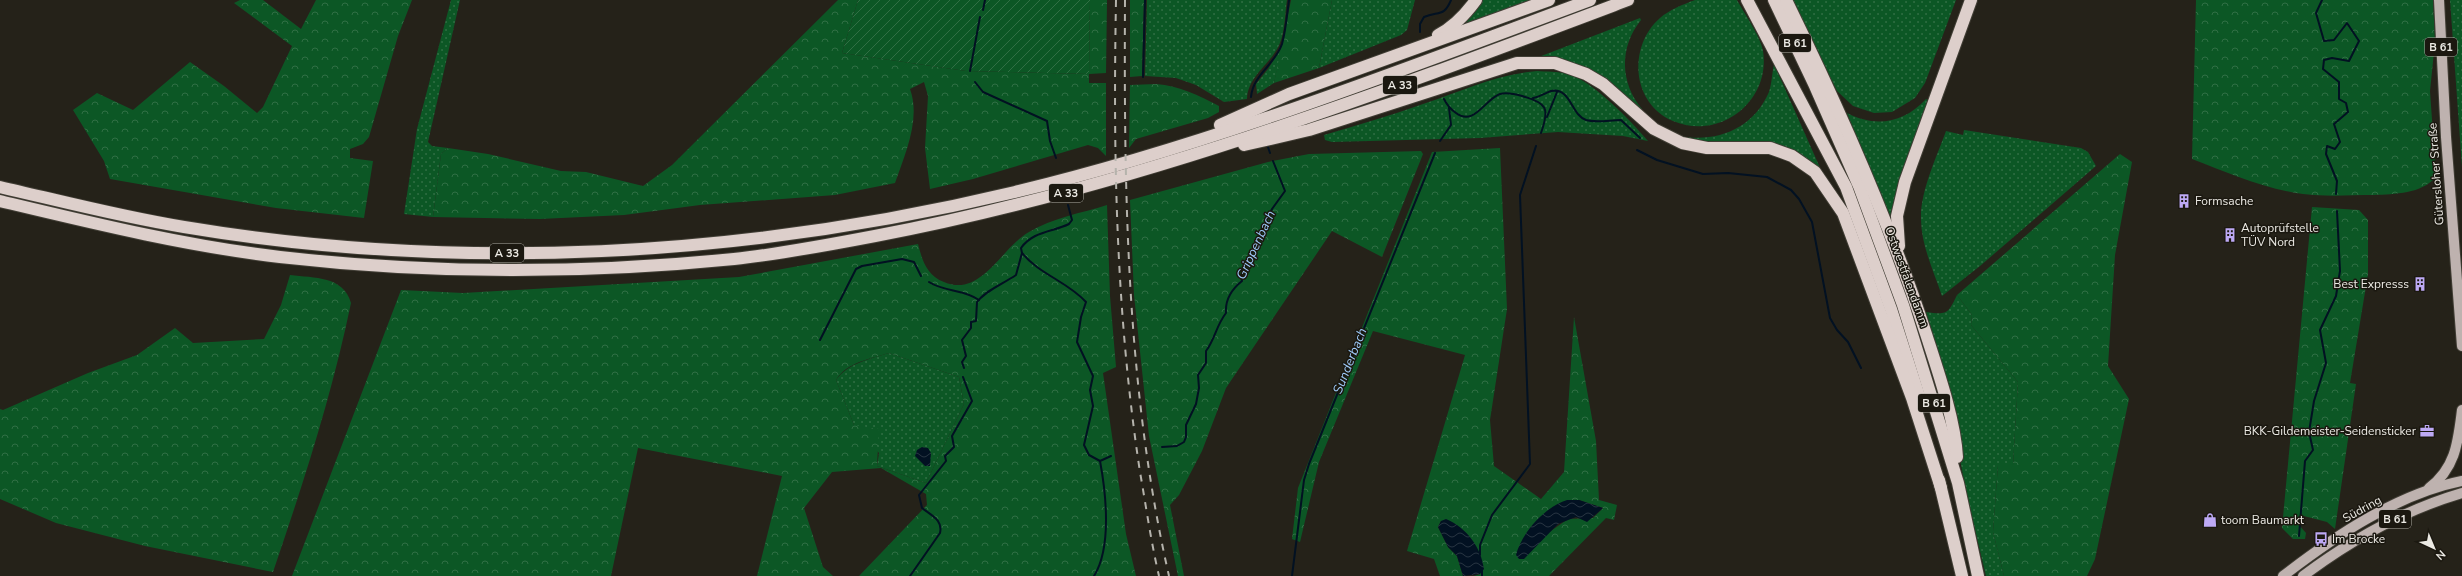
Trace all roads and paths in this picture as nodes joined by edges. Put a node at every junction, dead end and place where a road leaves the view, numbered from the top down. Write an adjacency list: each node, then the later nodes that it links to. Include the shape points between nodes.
1 (1476, 0): 10 (highway, via 1450,29)
2 (1549, 0): 10 (highway)
3 (1590, 0): 11 (highway, A 33, via 1289,109)
4 (1628, 0): 12 (highway, A 33, via 1392,88)
5 (1747, 0): 16 (highway, Ostwestfalendamm / B 61, via 1846,187)
6 (1774, 0): 16 (highway, Ostwestfalendamm / B 61, via 1816,86 1859,186)
7 (1786, 0): 15 (highway, via 1834,101)
8 (1971, 0): 15 (highway, via 1900,198 1897,233)
9 (2439, 0): 18 (main road, Gütersloher Straße / B 61, via 2446,137)
10 (1410, 50): 11 (highway, via 1289,94)
11 (1170, 148): 13 (highway, A 33, via 1016,192 825,230 734,242 586,252 458,253 276,240 186,228)
12 (1171, 163): 14 (highway, A 33, via 1079,190 960,219 827,245 735,258 586,269 457,269 344,263 277,256 113,228); 16 (highway, via 1309,130 1517,64 1539,62 1568,66 1603,84 1654,129 1673,139 1707,148 1770,148 1792,156 1815,172 1843,213)
13 (0, 187)
14 (0, 201)
15 (1902, 267): 21 (highway, via 1922,320 1940,381 1953,432)
16 (1891, 309): 17 (highway, Ostwestfalendamm / B 61); 17 (highway)
17 (1898, 328): 21 (highway, Ostwestfalendamm / B 61); 24 (highway)
18 (2462, 346)
19 (2462, 410): 23 (main road, B 61, via 2458,446 2452,462 2433,485)
20 (2462, 481): 23 (main road, Südring / B 61)
21 (1958, 483): 25 (highway, Ostwestfalendamm / B 61)
22 (2462, 493): 27 (main road, Südring / B 61, via 2422,506 2381,526)
23 (2419, 495): 26 (main road, Südring / B 61, via 2356,526)
24 (1962, 576)
25 (1978, 576)
26 (2283, 576)
27 (2303, 576)

